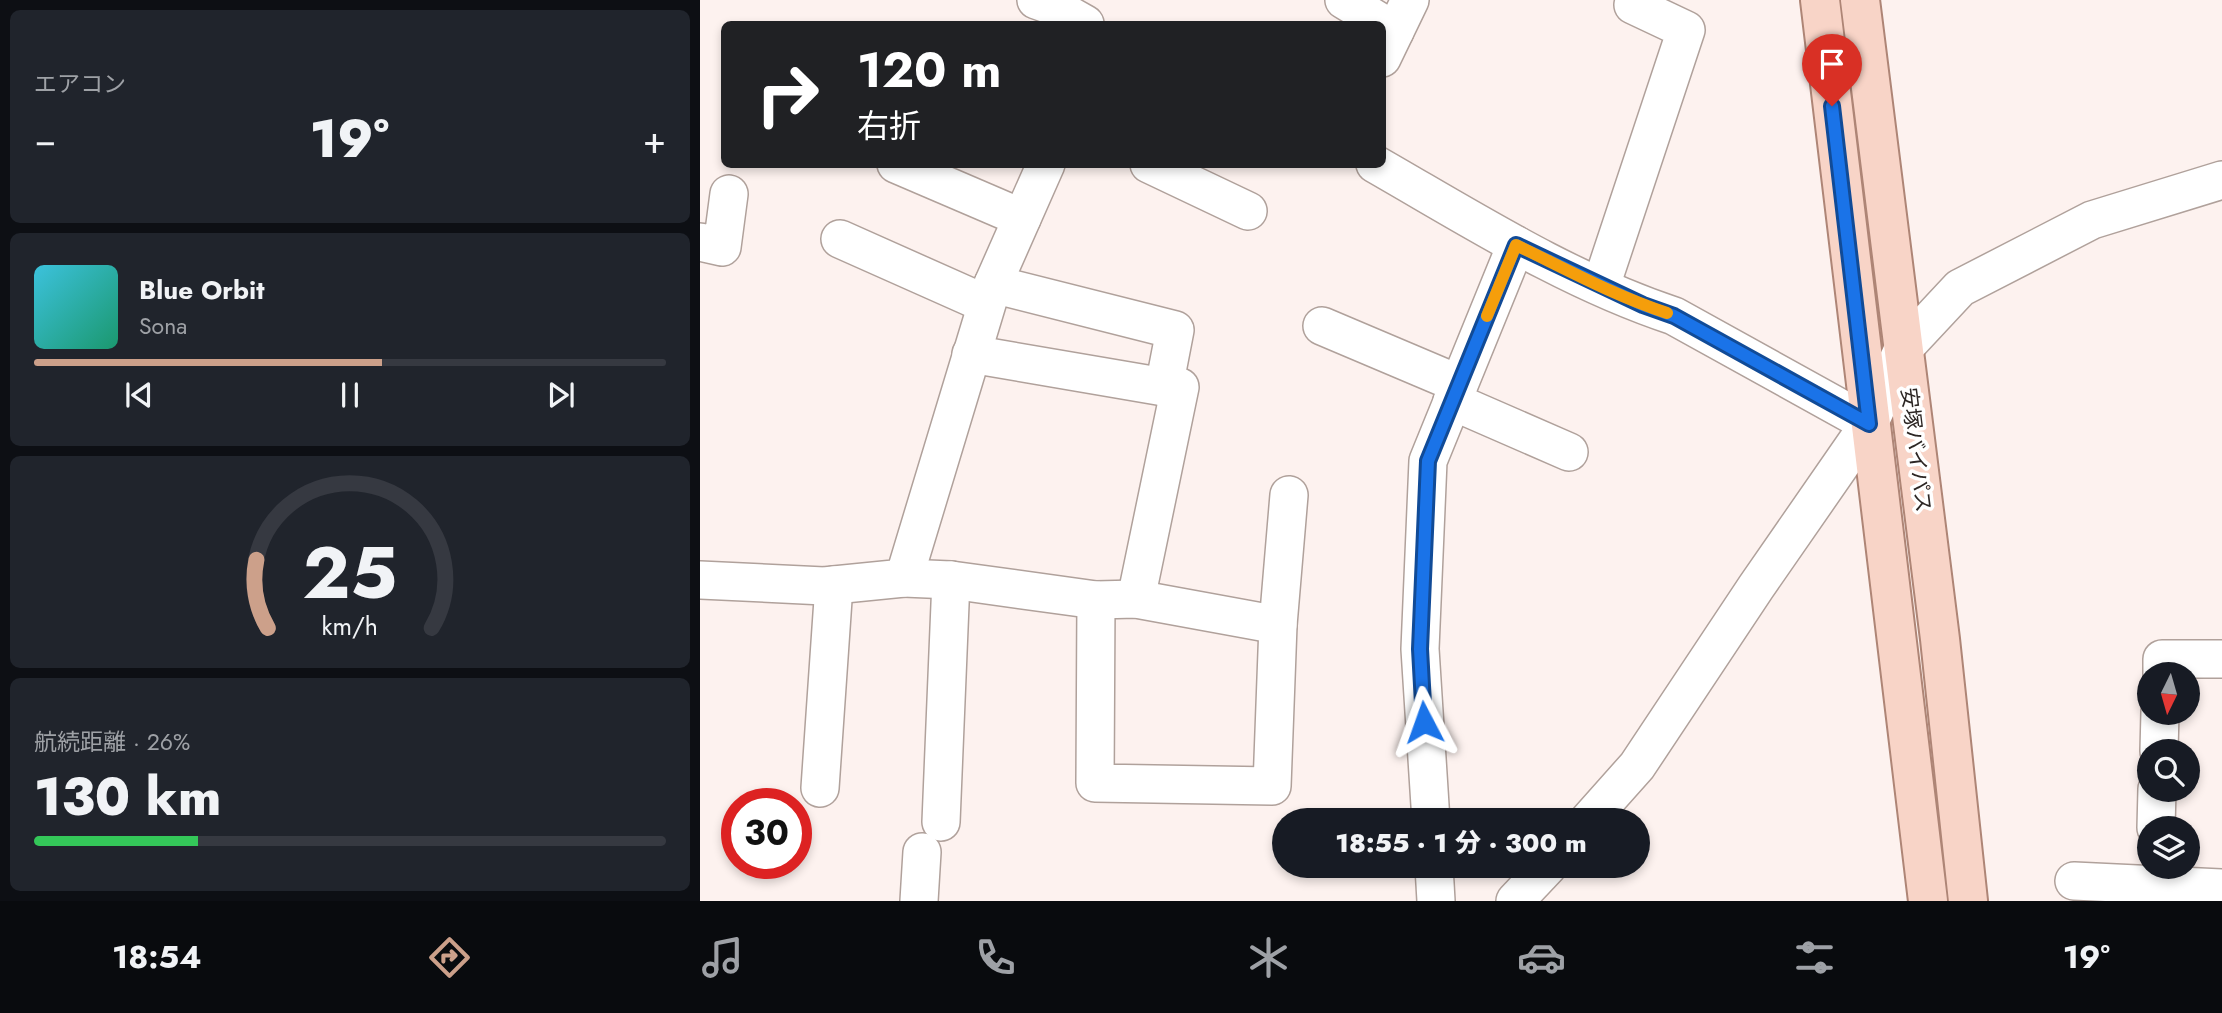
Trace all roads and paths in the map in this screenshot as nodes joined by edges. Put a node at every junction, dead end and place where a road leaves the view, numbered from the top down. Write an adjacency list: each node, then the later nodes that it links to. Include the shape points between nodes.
1 (1344, 0): 7 (street)
2 (1820, 0): 26 (main road, 安塚バイパス)
3 (1860, 0): 22 (main road, 安塚バイパス)
4 (1048, 2): 6 (street)
5 (1633, 5): 19 (street, via 1686,30)
6 (1080, 21)
7 (1380, 21)
8 (906, 168): 15 (street)
9 (1044, 168): 15 (street)
10 (1157, 168): 14 (street)
11 (1382, 168): 18 (street)
12 (2222, 180): 22 (street, via 2092,220 1960,288)
13 (729, 194): 17 (street, via 722,247)
14 (1248, 211)
15 (1022, 218): 20 (street)
16 (840, 239): 20 (street)
17 (700, 242)
18 (1516, 245): 19 (street); 25 (street)
19 (1601, 286): 26 (street, via 1674,316)
20 (990, 294): 23 (street); 24 (street, via 1175,330)
21 (1322, 326): 25 (street)
22 (1903, 349): 26 (street); 51 (main road, 安塚バイパス)
23 (971, 354): 24 (street); 29 (street)
24 (1164, 387): 33 (street, via 1180,387)
25 (1456, 392): 27 (street); 39 (street, via 1428,461 1420,649)
26 (1869, 424): 40 (street, via 1637,766); 50 (main road, 安塚バイパス)
27 (1569, 452)
28 (1289, 495): 35 (street)
29 (904, 578): 31 (street); 32 (street)
30 (700, 580): 32 (street)
31 (951, 580): 34 (street); 47 (street, via 932,837)
32 (834, 585): 38 (street)
33 (1136, 599): 34 (street); 35 (street)
34 (1096, 600): 35 (street, via 1095,783 1272,786)
35 (1278, 625)
36 (2222, 659): 37 (street)
37 (2162, 662)
38 (820, 788)
39 (1430, 808)
40 (1600, 808)
41 (2137, 877): 45 (street)
42 (1435, 878): 48 (street)
43 (1537, 878): 49 (street)
44 (2171, 879): 46 (street)
45 (2074, 881)
46 (2222, 888)
47 (919, 901)
48 (1436, 901)
49 (1515, 901)
50 (1928, 901)
51 (1968, 901)

